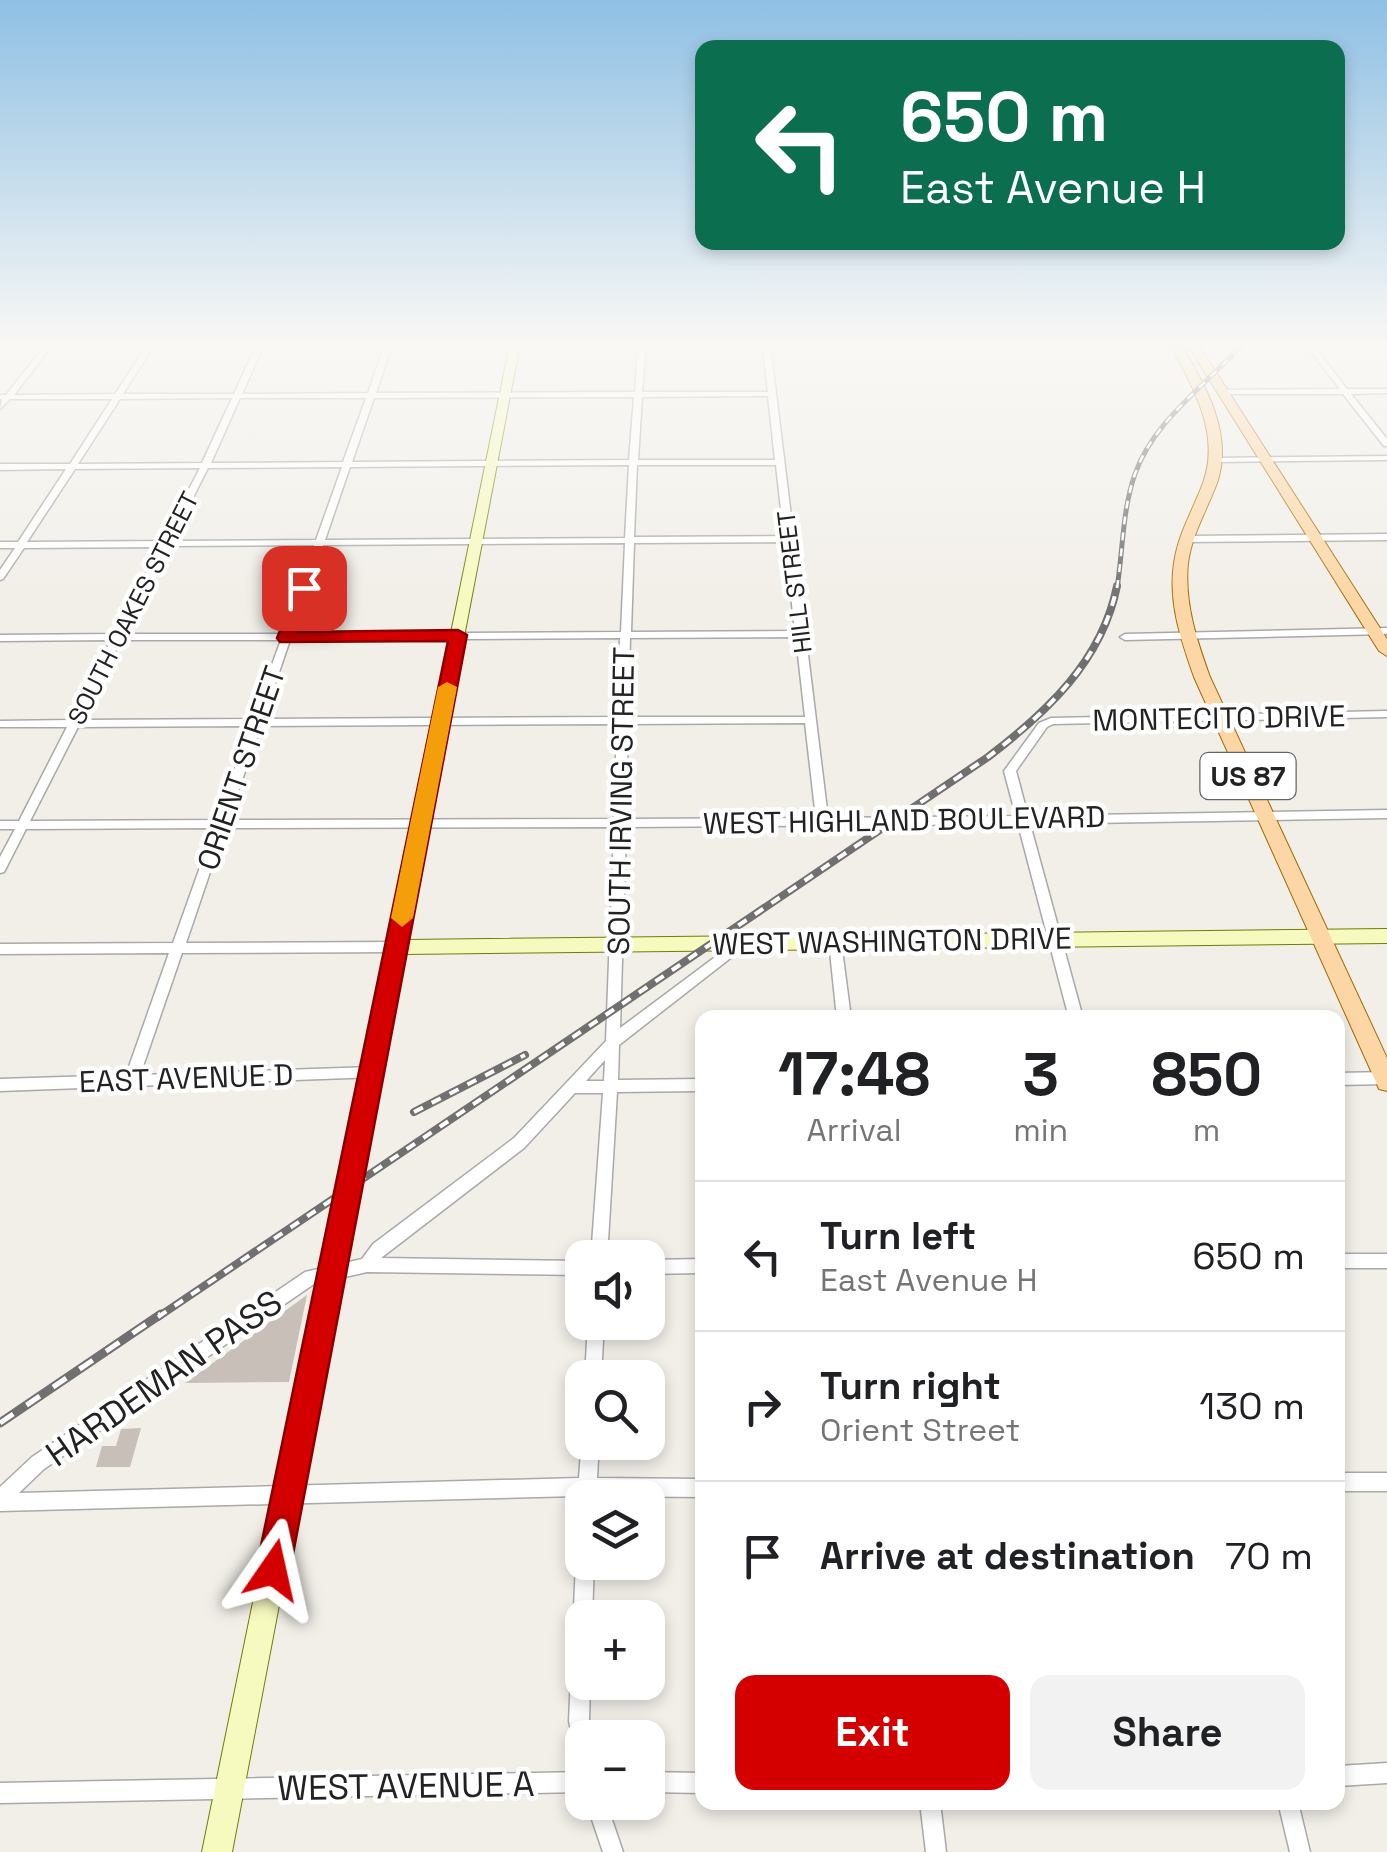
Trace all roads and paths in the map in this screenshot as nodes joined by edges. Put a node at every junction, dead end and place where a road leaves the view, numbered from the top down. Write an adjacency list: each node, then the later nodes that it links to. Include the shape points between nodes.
1 (95, 430): 17 (street)
2 (222, 430): 14 (street, SOUTH OAKES STREET)
3 (360, 430): 15 (street, ORIENT STREET)
4 (498, 430): 16 (main road)
5 (635, 430): 13 (street, SOUTH IRVING STREET)
6 (776, 430): 12 (street, HILL STREET)
7 (1209, 430): 11 (main road)
8 (1248, 430): 10 (main road)
9 (1387, 458): 10 (street)
10 (1264, 459): 11 (street); 19 (main road)
11 (1216, 460): 22 (main road, US 87)
12 (780, 462): 13 (street); 21 (street, HILL STREET)
13 (632, 463): 16 (street); 23 (street, SOUTH IRVING STREET)
14 (206, 464): 15 (street); 17 (street); 25 (street, SOUTH OAKES STREET)
15 (348, 464): 16 (street); 28 (street, ORIENT STREET)
16 (491, 464): 24 (main road)
17 (70, 466): 18 (street); 27 (street)
18 (0, 467)
19 (1315, 538): 20 (street); 22 (street); 30 (main road)
20 (1387, 538)
21 (789, 539): 23 (street); 32 (street, HILL STREET)
22 (1186, 539): 31 (main road, US 87, via 1180,565)
23 (629, 540): 24 (street); 34 (street, SOUTH IRVING STREET)
24 (476, 541): 28 (street); 33 (main road)
25 (165, 543): 27 (street); 28 (street); 35 (street, SOUTH OAKES STREET)
26 (0, 544): 27 (street)
27 (21, 544): 29 (street)
28 (320, 544): 37 (street, ORIENT STREET)
29 (0, 577)
30 (1381, 631): 31 (street); 39 (main road)
31 (1188, 633): 38 (street); 41 (main road, US 87)
32 (800, 634): 34 (street); 42 (street, HILL STREET)
33 (458, 635): 34 (street); 37 (street); 45 (main road)
34 (625, 635): 44 (street, SOUTH IRVING STREET)
35 (118, 637): 36 (street); 37 (street); 43 (street, SOUTH OAKES STREET)
36 (0, 638)
37 (286, 638): 47 (street, ORIENT STREET)
38 (1126, 638)
39 (1387, 651)
40 (1387, 714): 41 (street, MONTECITO DRIVE)
41 (1222, 718): 49 (main road, US 87); 50 (street, MONTECITO DRIVE, via 1051,721 1010,771)
42 (810, 720): 44 (street); 51 (street, HILL STREET)
43 (76, 722): 46 (street); 47 (street); 56 (street, SOUTH OAKES STREET)
44 (623, 722): 45 (street); 53 (street, SOUTH IRVING STREET)
45 (440, 723): 47 (street); 52 (main road)
46 (0, 724)
47 (256, 724): 54 (street, ORIENT STREET)
48 (1387, 814): 49 (street, WEST HIGHLAND BOULEVARD)
49 (1266, 815): 50 (street, WEST HIGHLAND BOULEVARD); 59 (main road, US 87)
50 (1020, 818): 51 (street, WEST HIGHLAND BOULEVARD); 60 (street)
51 (822, 820): 53 (street, WEST HIGHLAND BOULEVARD)
52 (421, 823): 53 (street, WEST HIGHLAND BOULEVARD); 54 (street, WEST HIGHLAND BOULEVARD); 64 (main road)
53 (621, 823): 63 (street, SOUTH IRVING STREET)
54 (221, 824): 56 (street, WEST HIGHLAND BOULEVARD); 65 (street, ORIENT STREET)
55 (0, 825): 56 (street, WEST HIGHLAND BOULEVARD)
56 (22, 825): 57 (street, SOUTH OAKES STREET)
57 (0, 869)
58 (1387, 936): 59 (main road, WEST WASHINGTON DRIVE)
59 (1321, 937): 60 (main road, WEST WASHINGTON DRIVE); 73 (main road, US 87)
60 (1056, 940): 61 (main road, WEST WASHINGTON DRIVE); 68 (street)
61 (835, 942): 62 (main road, WEST WASHINGTON DRIVE); 67 (street)
62 (742, 943): 63 (main road, WEST WASHINGTON DRIVE); 69 (street)
63 (617, 944): 64 (main road, WEST WASHINGTON DRIVE); 69 (street, SOUTH IRVING STREET)
64 (397, 946): 65 (street); 70 (main road)
65 (178, 948): 66 (street); 71 (street, ORIENT STREET)
66 (0, 949)
67 (843, 1010)
68 (1074, 1010)
69 (616, 1039): 76 (street, SOUTH IRVING STREET); 77 (street)
70 (372, 1073): 71 (street, EAST AVENUE D); 85 (main road)
71 (132, 1078): 74 (street, EAST AVENUE D)
72 (1345, 1079): 73 (street)
73 (1386, 1080)
74 (0, 1085)
75 (695, 1085): 76 (street)
76 (614, 1087): 77 (street); 78 (street, SOUTH IRVING STREET)
77 (574, 1088): 81 (street, via 519,1143 378,1249)
78 (601, 1240)
79 (1345, 1261): 80 (street)
80 (1387, 1261)
81 (366, 1266): 84 (street, HARDEMAN PASS); 85 (street, HARDEMAN PASS)
82 (695, 1266): 83 (street)
83 (665, 1267)
84 (565, 1268)
85 (335, 1269): 91 (main road); 92 (street, HARDEMAN PASS, via 311,1276 38,1463)
86 (1345, 1482): 87 (street)
87 (1387, 1482)
88 (695, 1488): 89 (street)
89 (665, 1489)
90 (565, 1492): 91 (street)
91 (288, 1496): 92 (street); 98 (main road)
92 (0, 1500)
93 (1387, 1773): 94 (street)
94 (1345, 1776)
95 (565, 1782): 98 (street, WEST AVENUE A)
96 (665, 1782): 97 (street)
97 (695, 1783)
98 (229, 1789): 99 (street, WEST AVENUE A); 104 (main road)
99 (0, 1793)
100 (931, 1810): 106 (street)
101 (1290, 1810): 103 (street)
102 (602, 1820): 105 (street)
103 (1300, 1851)
104 (217, 1852)
105 (612, 1852)
106 (936, 1852)

